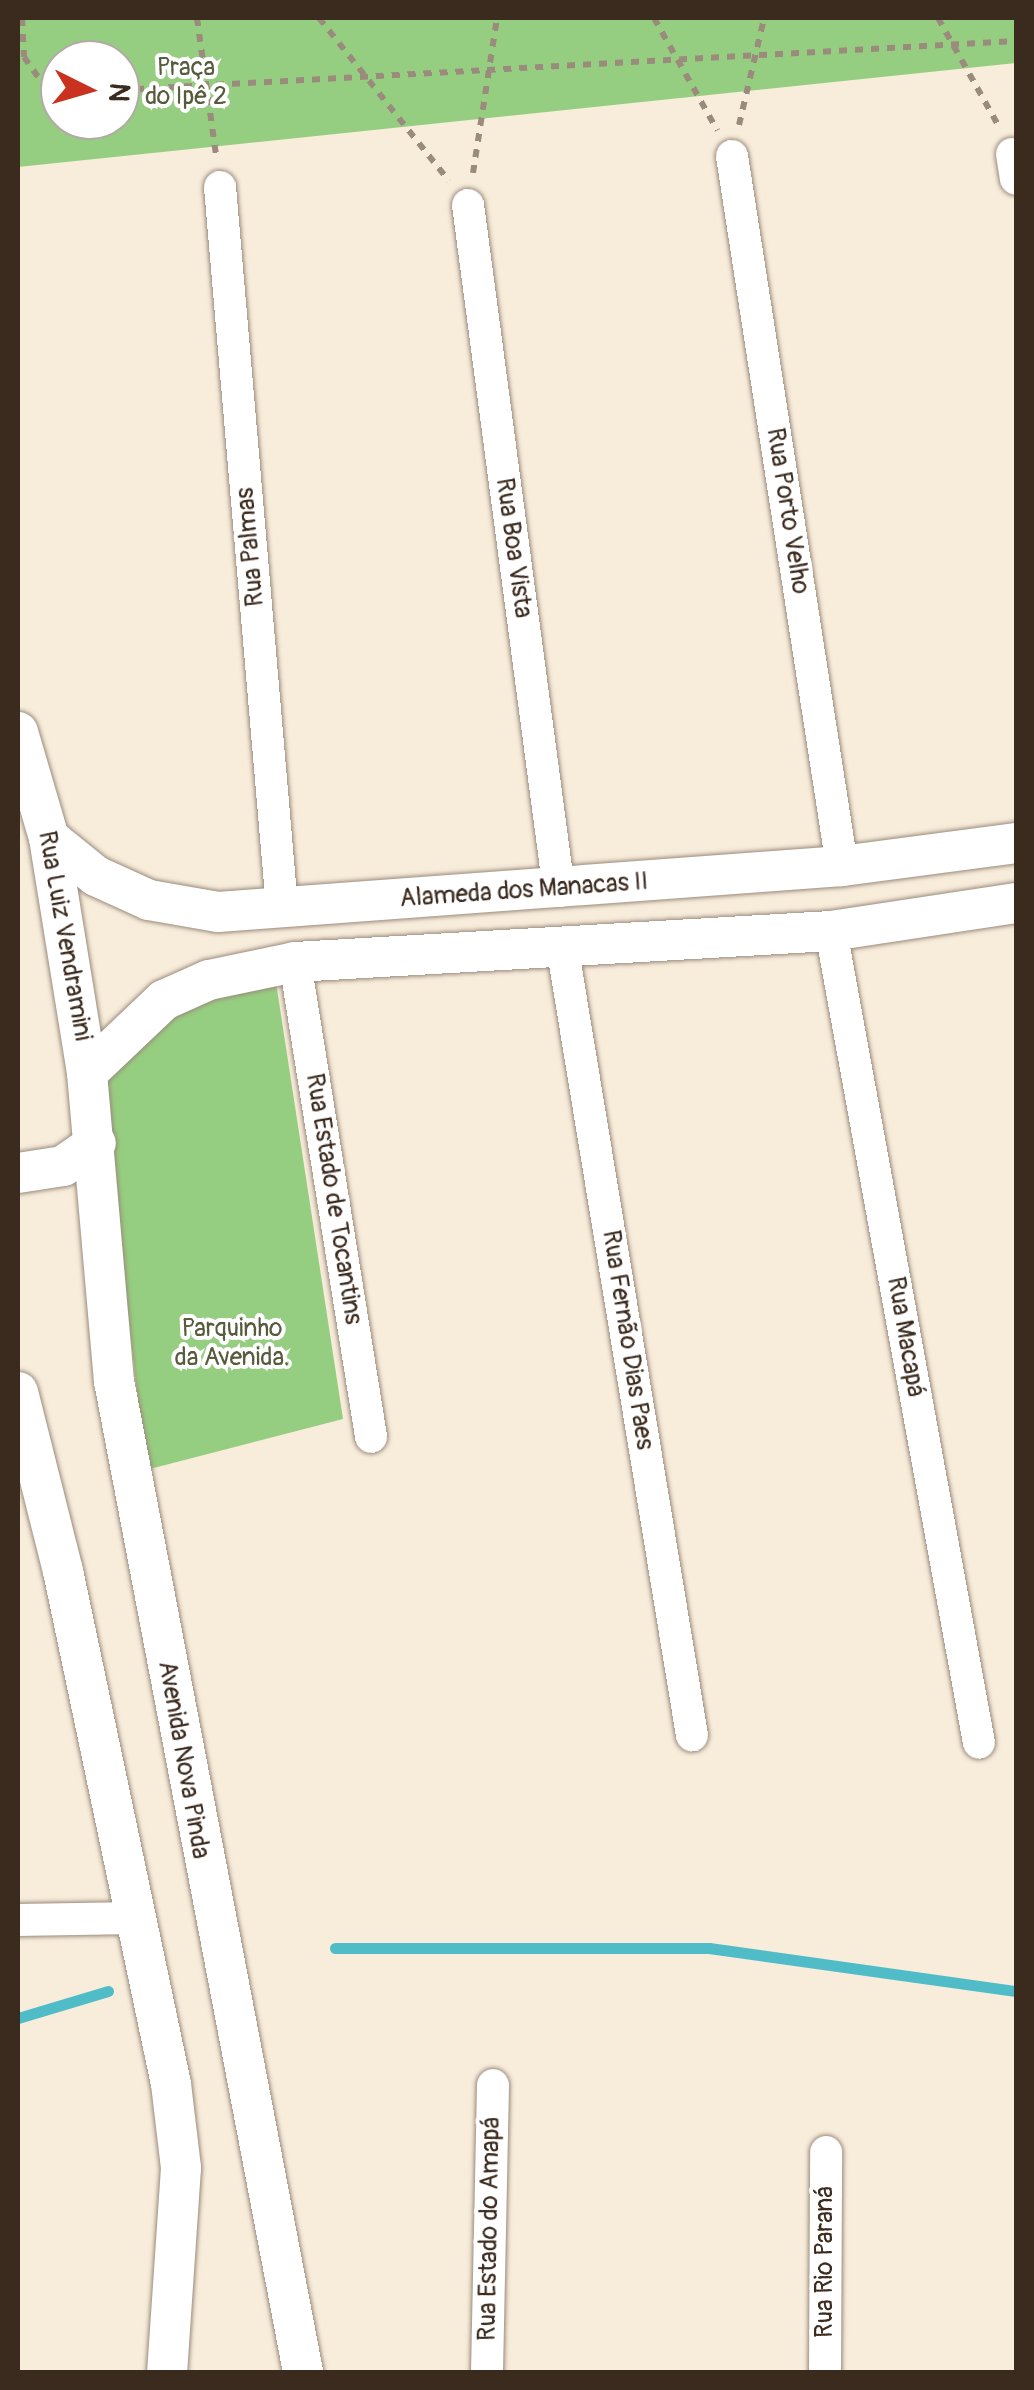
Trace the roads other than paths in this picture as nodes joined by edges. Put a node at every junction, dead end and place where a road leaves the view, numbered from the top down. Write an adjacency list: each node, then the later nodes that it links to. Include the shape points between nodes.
1 (732, 156): 7 (street, Rua Porto Velho)
2 (220, 187): 10 (street, Rua Palmas)
3 (468, 205): 8 (street, Rua Boa Vista)
4 (18, 732): 5 (street, Rua Luiz Vendramini)
5 (49, 838): 10 (street, Alameda dos Manacas II, via 96,876 149,900 218,912); 14 (street, Rua Luiz Vendramini)
6 (1016, 842): 7 (street, Alameda dos Manacas II)
7 (842, 866): 8 (street, Alameda dos Manacas II)
8 (559, 891): 10 (street, Alameda dos Manacas II)
9 (1016, 903): 11 (street)
10 (282, 907)
11 (831, 931): 12 (street); 20 (street, Rua Macapá)
12 (562, 945): 13 (street); 19 (street, Rua Fernão Dias Paes)
13 (296, 962): 14 (street, via 209,980 164,1000); 18 (street, Rua Estado de Tocantins)
14 (87, 1073): 15 (street, Rua Luiz Vendramini)
15 (96, 1144): 16 (street, via 63,1166); 26 (street, Avenida Nova Pinda, via 114,1381)
16 (18, 1173)
17 (18, 1392): 21 (street, via 63,1571)
18 (371, 1437)
19 (692, 1734)
20 (978, 1742)
21 (135, 1918): 22 (street); 25 (street, via 171,2084 181,2168)
22 (18, 1920)
23 (493, 2085): 27 (street, Rua Estado do Amapá)
24 (826, 2152): 28 (street, Rua Rio Paraná)
25 (167, 2372)
26 (303, 2372)
27 (487, 2372)
28 (825, 2372)

